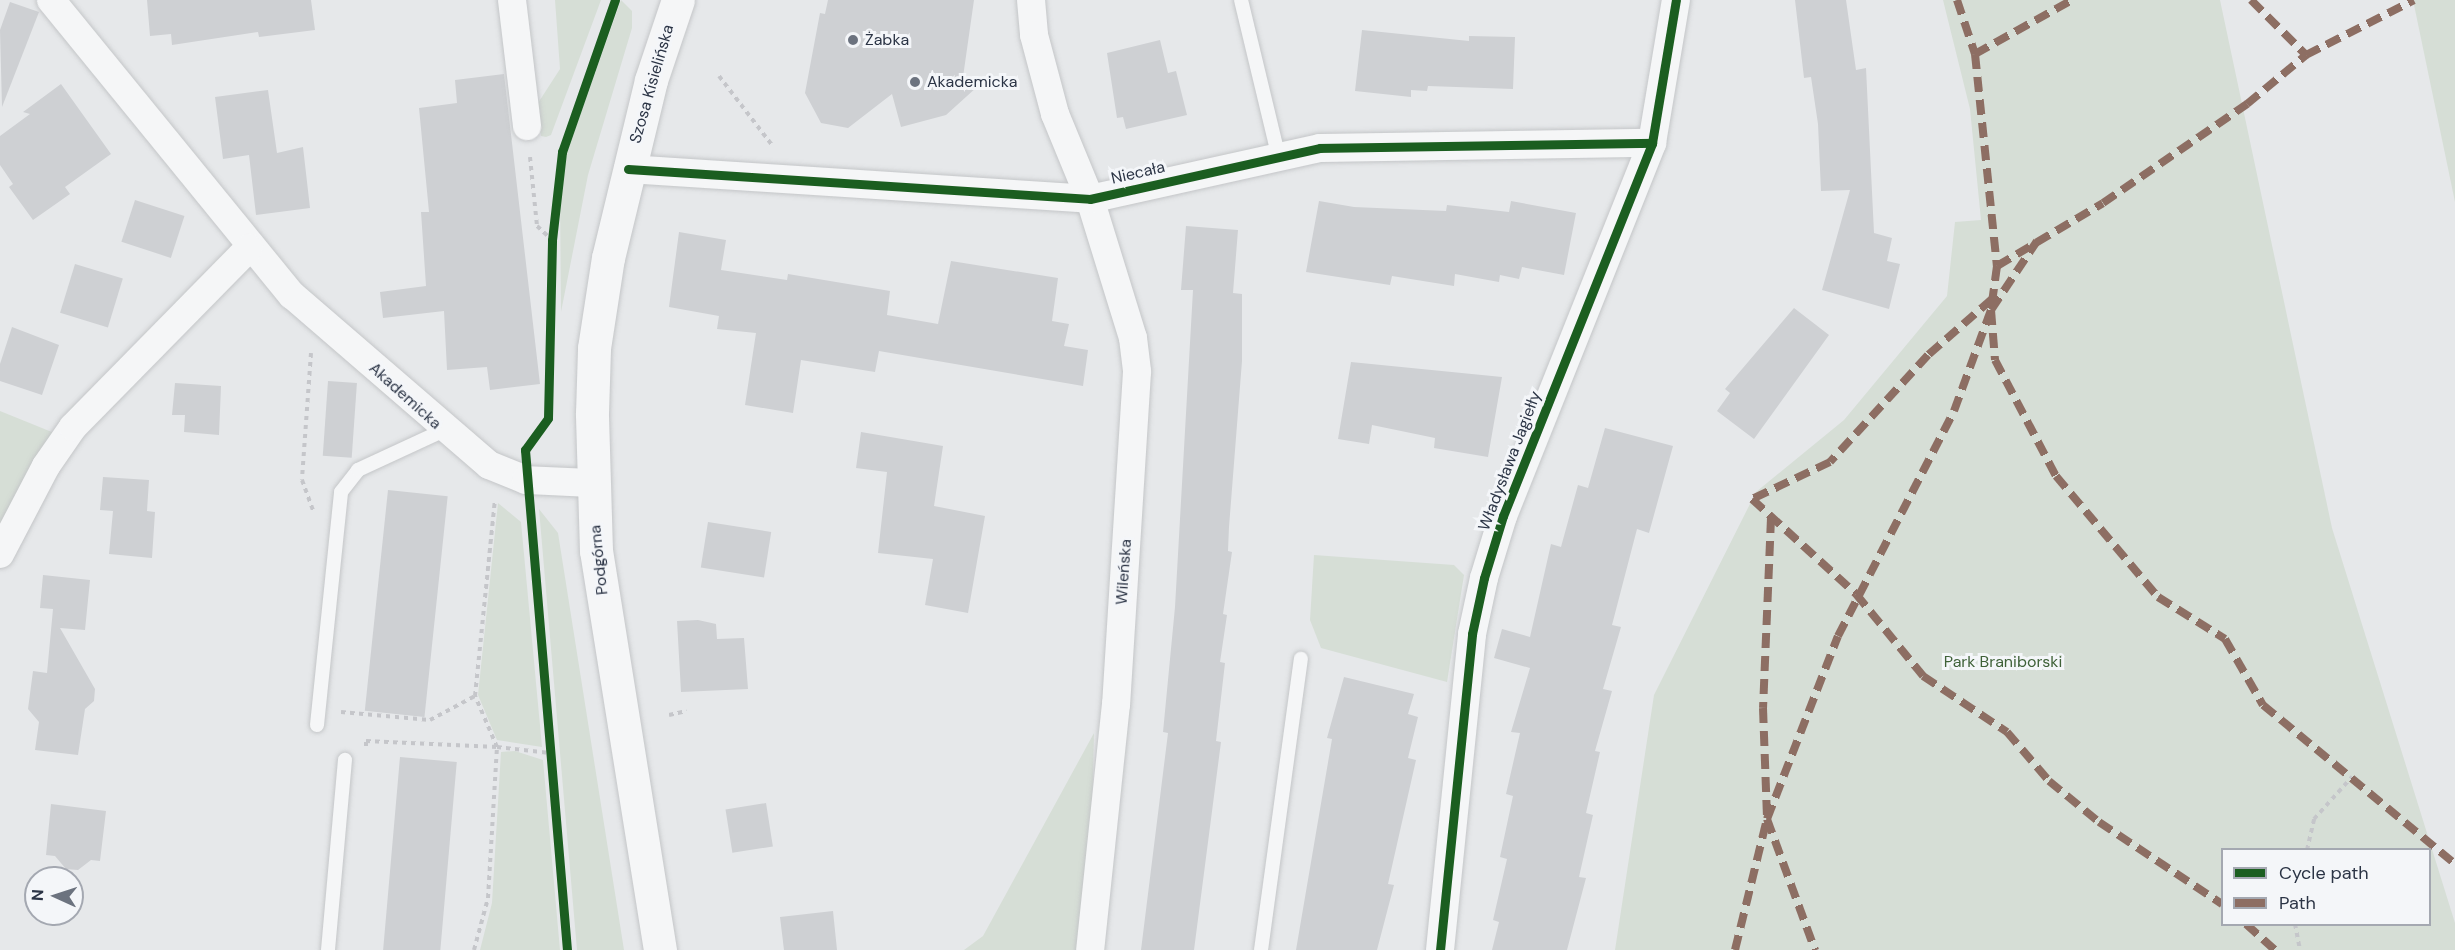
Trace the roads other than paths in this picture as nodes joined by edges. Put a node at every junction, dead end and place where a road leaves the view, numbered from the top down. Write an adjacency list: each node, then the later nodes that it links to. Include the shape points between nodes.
1 (51, 0): 12 (street, Akademicka)
2 (512, 0): 7 (street)
3 (678, 0): 10 (street, Szosa Kisielińska)
4 (1031, 0): 11 (street, via 1034,35 1055,114)
5 (1241, 0): 9 (lane)
6 (1676, 0): 8 (street, Władysława Jagiełły)
7 (527, 126)
8 (1652, 143): 9 (street, Niecała, via 1320,148); 23 (street, Władysława Jagiełły, via 1503,516 1484,578 1472,634)
9 (1278, 154): 11 (street, Niecała)
10 (628, 169): 11 (street, Niecała); 14 (street, Podgórna, via 594,348)
11 (1090, 199): 21 (street, Wileńska, via 1133,338 1137,372 1116,704)
12 (249, 248): 13 (street, Akademicka, via 314,314); 15 (street, via 73,427 46,466)
13 (444, 430): 14 (street, Akademicka, via 489,465 526,480); 17 (lane, via 358,470 340,492)
14 (593, 483): 20 (street, Podgórna, via 606,626 651,873)
15 (0, 554)
16 (1301, 660): 22 (lane)
17 (317, 725)
18 (345, 760): 19 (lane)
19 (328, 950)
20 (660, 950)
21 (1090, 950)
22 (1261, 950)
23 (1440, 950)

